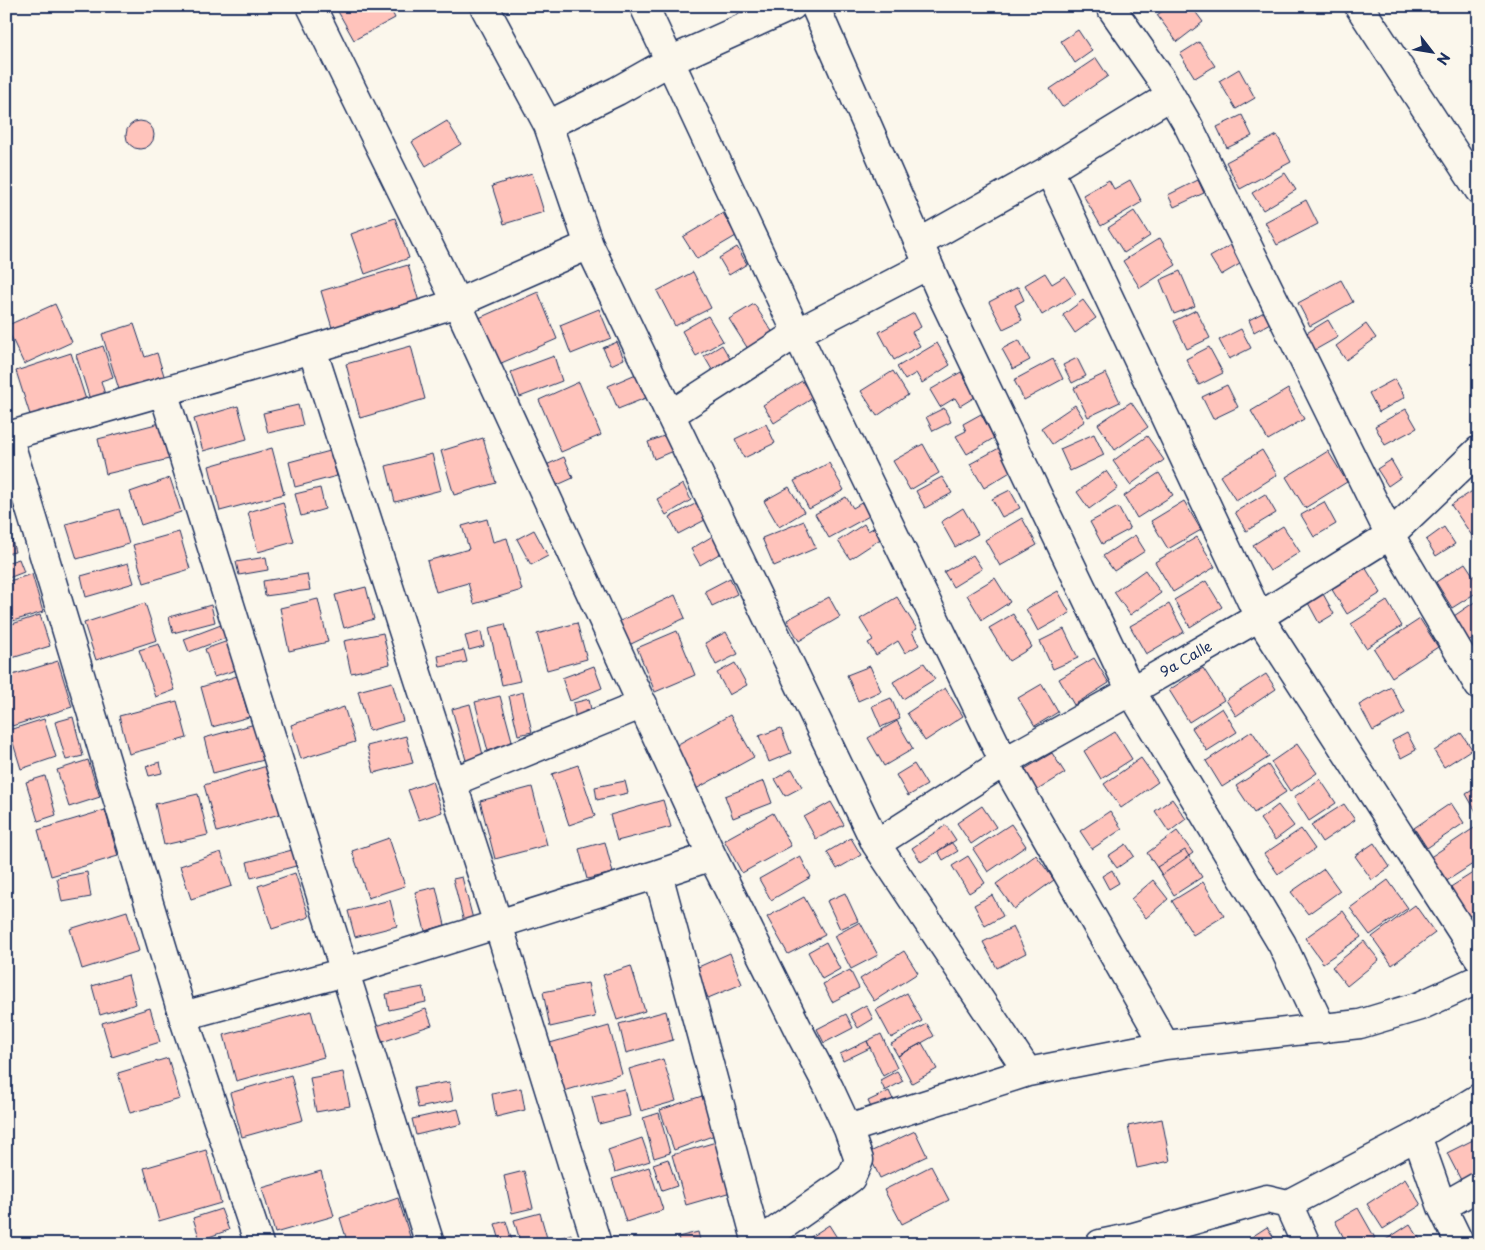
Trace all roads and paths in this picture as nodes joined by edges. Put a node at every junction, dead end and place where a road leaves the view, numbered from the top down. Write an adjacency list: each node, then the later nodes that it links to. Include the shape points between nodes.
1 (311, 6): 15 (street)
2 (484, 6): 10 (street)
3 (644, 6): 8 (street)
4 (792, 6): 8 (street)
5 (815, 6): 14 (street)
6 (1110, 6): 9 (street)
7 (1359, 6): 12 (street)
8 (670, 61): 10 (street); 16 (street)
9 (1170, 96): 11 (street); 21 (street, via 1188,125)
10 (548, 125): 13 (street)
11 (1049, 170): 14 (street); 22 (street)
12 (1479, 190)
13 (589, 245): 15 (street); 19 (street)
14 (924, 254): 16 (street); 24 (street)
15 (458, 303): 17 (street); 25 (street)
16 (797, 333): 19 (street); 26 (street)
17 (312, 349): 18 (street); 27 (street)
18 (163, 391): 33 (street); 35 (street, via 8,436)
19 (670, 415): 28 (street)
20 (1479, 450): 21 (street, 9a Calle)
21 (1390, 535): 22 (street, 9a Calle); 23 (street)
22 (1259, 617): 24 (street, 9a Calle); 32 (street)
23 (1479, 686)
24 (1131, 691): 26 (street, 9a Calle); 36 (street, via 1282,944)
25 (643, 704): 27 (street); 29 (street)
26 (1004, 762): 28 (street, 9a Calle); 37 (street)
27 (452, 782): 31 (street)
28 (876, 844): 38 (street)
29 (712, 856): 30 (street); 40 (street)
30 (658, 874): 31 (street); 49 (street)
31 (498, 924): 33 (street); 48 (street)
32 (1479, 958)
33 (345, 972): 35 (street); 47 (street)
34 (1479, 978): 36 (street, via 1420,1006 1360,1024)
35 (183, 1016): 46 (street)
36 (1322, 1028): 37 (street)
37 (1165, 1045): 38 (street)
38 (1028, 1072): 40 (street)
39 (1479, 1098): 41 (street)
40 (848, 1129): 49 (street, via 859,1160 851,1178)
41 (1417, 1136): 43 (street); 44 (street)
42 (1479, 1186): 44 (street)
43 (1288, 1204): 45 (street, via 1267,1199); 51 (street)
44 (1442, 1207): 52 (street)
45 (1136, 1240): 50 (street)
46 (259, 1244)
47 (430, 1244)
48 (597, 1244)
49 (757, 1244)
50 (1100, 1244)
51 (1306, 1244)
52 (1460, 1244)

